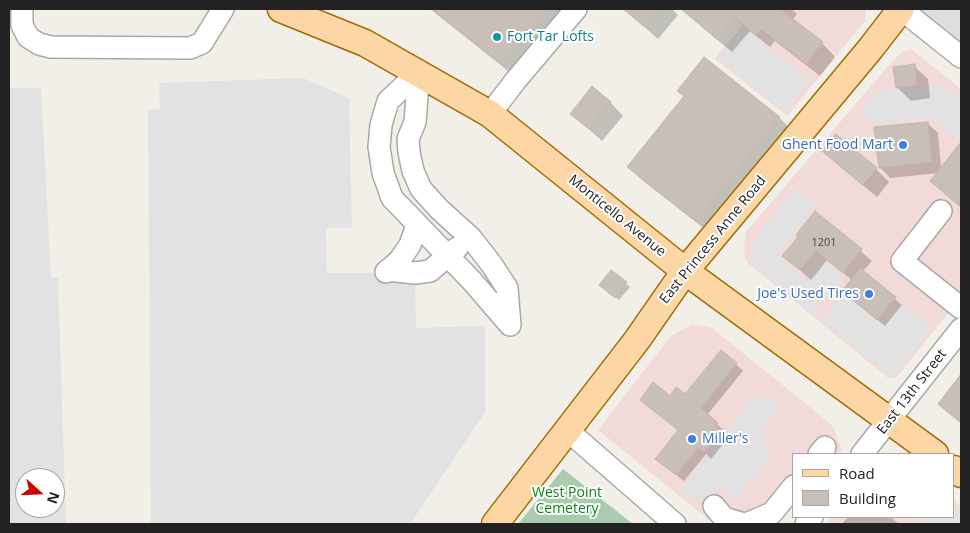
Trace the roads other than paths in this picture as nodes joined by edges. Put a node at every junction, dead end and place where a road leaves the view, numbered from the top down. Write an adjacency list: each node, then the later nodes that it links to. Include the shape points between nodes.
1 (22, 9): 2 (street, via 22,25 28,37 51,47 190,48 202,43)
2 (223, 9)
3 (281, 9): 7 (main road, Monticello Avenue, via 365,43)
4 (576, 9): 8 (street)
5 (901, 9): 6 (street); 13 (main road, East Princess Anne Road)
6 (961, 57)
7 (419, 72): 8 (main road, Monticello Avenue); 10 (street, via 388,101 379,147 392,198); 11 (street, via 414,122 408,139 413,171 421,188 439,209)
8 (490, 114): 13 (main road, Monticello Avenue)
9 (942, 210): 14 (street, via 902,261)
10 (418, 225): 12 (street); 12 (street, via 410,245 387,271 430,271)
11 (471, 238): 12 (street); 12 (street, via 507,288 510,325)
12 (447, 256)
13 (685, 271): 16 (main road, Monticello Avenue); 17 (main road, East Princess Anne Road, via 637,340)
14 (961, 308)
15 (961, 329): 16 (street, East 13th Street)
16 (890, 420): 18 (street, East 13th Street); 19 (main road, Monticello Avenue)
17 (567, 430): 22 (main road, East Princess Anne Road); 23 (street)
18 (863, 453)
19 (934, 453)
20 (792, 488): 24 (street, via 772,513)
21 (714, 506): 24 (street, via 724,518)
22 (495, 524)
23 (675, 524)
24 (745, 524)

